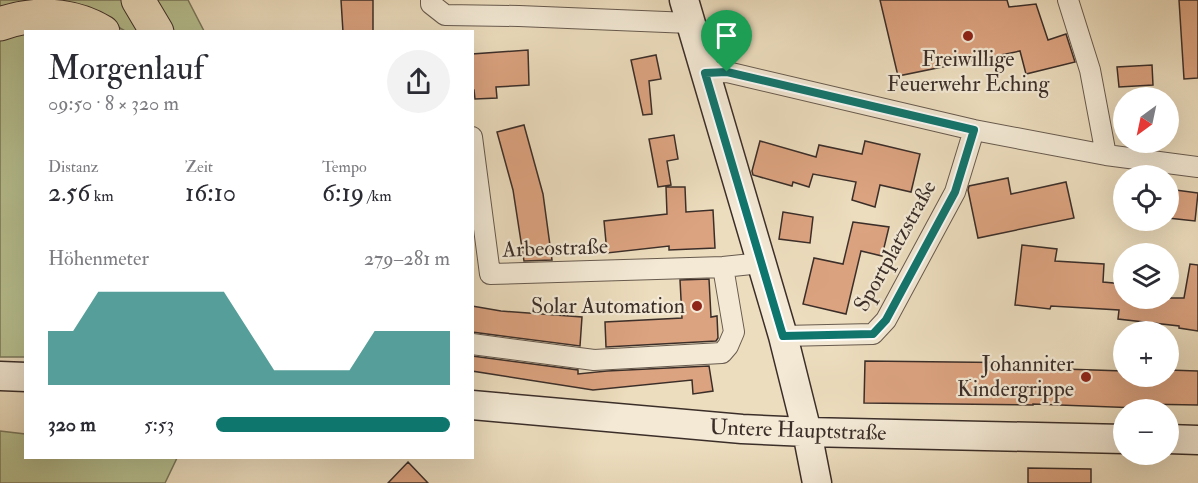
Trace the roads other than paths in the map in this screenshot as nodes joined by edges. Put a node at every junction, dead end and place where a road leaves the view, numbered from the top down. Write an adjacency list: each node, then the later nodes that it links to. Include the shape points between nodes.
1 (138, 0): 7 (highway)
2 (431, 0): 4 (street, via 445,15)
3 (1068, 0): 11 (street, via 1090,70)
4 (687, 12): 8 (main road)
5 (0, 24): 6 (highway, via 36,16 60,17)
6 (99, 30)
7 (156, 30)
8 (705, 73): 9 (street, via 727,72); 13 (main road)
9 (974, 130): 11 (street); 15 (street, Sportplatzstraße, via 955,192 886,320 873,334)
10 (474, 152): 14 (street, Arbeostraße, via 490,274)
11 (1106, 155): 12 (street)
12 (1198, 167)
13 (761, 263): 14 (street, Arbeostraße); 15 (main road)
14 (723, 267): 16 (street, via 734,332 722,353 594,360)
15 (783, 336): 20 (main road)
16 (474, 344)
17 (0, 376): 18 (main road)
18 (24, 377)
19 (474, 405): 20 (main road, Untere Hauptstraße)
20 (807, 432): 21 (main road, Untere Hauptstraße); 24 (main road)
21 (1113, 438)
22 (1179, 440): 23 (main road)
23 (1198, 440)
24 (817, 483)

